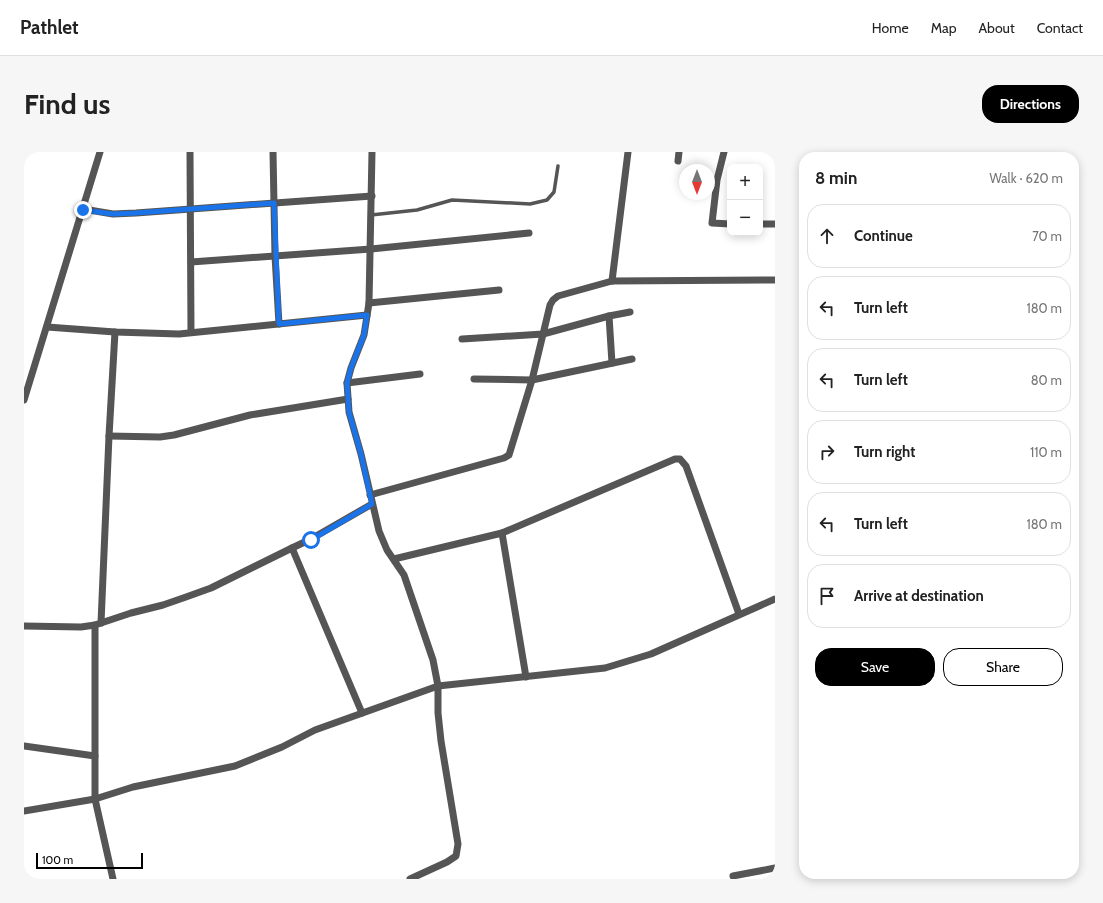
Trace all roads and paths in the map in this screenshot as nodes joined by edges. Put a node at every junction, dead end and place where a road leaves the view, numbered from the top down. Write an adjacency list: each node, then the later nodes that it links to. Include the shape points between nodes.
1 (100, 152): 13 (street)
2 (190, 152): 12 (street)
3 (273, 152): 11 (street)
4 (372, 152): 10 (street)
5 (628, 152): 23 (street)
6 (679, 152): 8 (street)
7 (724, 152): 15 (street, via 717,180 712,223)
8 (678, 161)
9 (558, 166): 14 (lane, via 554,192 547,200 530,204 452,200 417,210)
10 (372, 196): 11 (street); 14 (street)
11 (274, 203): 12 (street); 20 (street)
12 (190, 209): 13 (street, via 113,214); 21 (street)
13 (83, 210): 30 (street)
14 (371, 215): 19 (street)
15 (727, 224)
16 (763, 224): 17 (street)
17 (775, 224)
18 (529, 233): 19 (street)
19 (370, 249): 20 (street); 25 (street)
20 (275, 256): 21 (street); 29 (street)
21 (191, 262): 32 (street)
22 (775, 280): 23 (street)
23 (612, 281): 33 (street, via 558,296 550,305)
24 (499, 290): 25 (street)
25 (369, 303): 27 (street)
26 (630, 312): 28 (street)
27 (367, 315): 29 (street); 40 (street, via 364,335)
28 (610, 316): 33 (street); 36 (street)
29 (279, 324): 32 (street)
30 (47, 327): 31 (street); 42 (street)
31 (115, 332): 32 (street); 43 (street)
32 (191, 332)
33 (543, 334): 34 (street); 39 (street)
34 (462, 339)
35 (632, 359): 36 (street)
36 (612, 363): 39 (street)
37 (420, 374): 40 (street)
38 (474, 379): 39 (street)
39 (532, 380): 44 (street, via 509,455)
40 (347, 383): 41 (street)
41 (348, 399): 43 (street, via 250,415 174,435); 44 (street)
42 (24, 400)
43 (109, 436): 51 (street)
44 (370, 495): 45 (street)
45 (372, 504): 47 (street, via 311,540); 48 (street, via 379,531)
46 (502, 534): 48 (street); 50 (street, via 680,459 686,466); 53 (street)
47 (292, 548): 51 (street, via 210,588); 55 (street)
48 (394, 559): 54 (street, via 404,575 433,660)
49 (775, 599): 50 (street)
50 (739, 614): 53 (street, via 651,654 605,668)
51 (98, 624): 52 (street, via 81,627); 57 (street)
52 (24, 626)
53 (526, 677): 54 (street)
54 (438, 686): 55 (street); 63 (street, via 441,741 458,844 456,856 452,859)
55 (362, 713): 58 (street, via 315,730 235,766 133,787)
56 (24, 746): 57 (street)
57 (95, 756): 58 (street)
58 (95, 799): 59 (street); 62 (street)
59 (24, 811)
60 (775, 868): 61 (street)
61 (733, 876)
62 (113, 879)
63 (410, 879)

